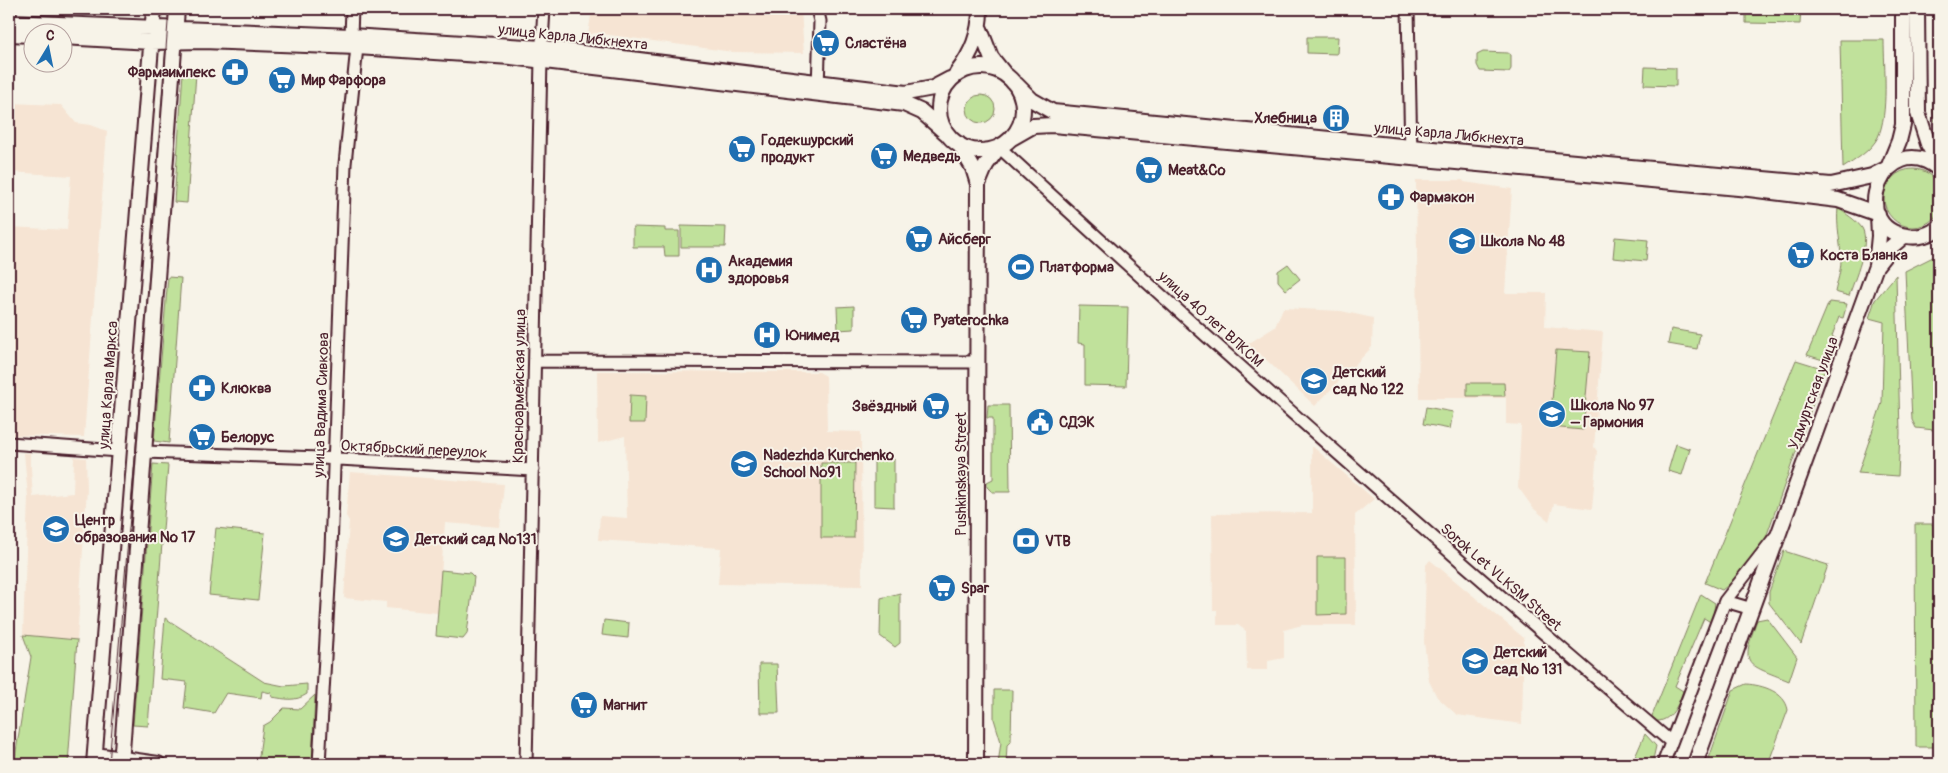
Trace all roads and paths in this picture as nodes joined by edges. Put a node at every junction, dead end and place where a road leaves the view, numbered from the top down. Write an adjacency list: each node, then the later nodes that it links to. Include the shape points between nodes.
1 (154, 9): 14 (main road, улица Карла Маркса)
2 (177, 9): 15 (main road)
3 (352, 9): 17 (street, улица Вадима Сивкова)
4 (544, 9): 18 (street, Красноармейская улица)
5 (818, 9): 22 (street)
6 (980, 9): 11 (main road)
7 (1408, 9): 27 (street)
8 (1903, 9): 29 (main road, via 1903,125)
9 (1917, 9): 28 (main road, via 1918,113)
10 (9, 22): 14 (main road, улица Карла Либкнехта)
11 (980, 29): 19 (main road, via 992,57); 20 (main road, via 967,60)
12 (9, 34): 13 (main road)
13 (22, 35)
14 (151, 35): 15 (main road, улица Карла Либкнехта); 16 (main road, улица Карла Либкнехта); 38 (main road, улица Карла Маркса)
15 (175, 35): 17 (main road, улица Карла Либкнехта); 39 (main road)
16 (72, 37)
17 (354, 41): 18 (main road, улица Карла Либкнехта); 40 (street, улица Вадима Сивкова, via 344,164)
18 (542, 54): 22 (main road, улица Карла Либкнехта); 35 (street, Красноармейская улица)
19 (1004, 72): 20 (main road, via 980,66); 21 (main road)
20 (953, 77): 22 (main road, улица Карла Либкнехта, via 933,88 906,93); 23 (main road, via 939,102 940,118)
21 (1016, 84): 24 (main road, via 1024,107 1021,124); 27 (main road, улица Карла Либкнехта, via 1032,100 1053,112)
22 (825, 88): 23 (main road, улица Карла Либкнехта, via 904,104 922,112)
23 (946, 133): 25 (main road)
24 (1012, 138): 26 (main road); 27 (main road, улица Карла Либкнехта, via 1034,126 1053,125)
25 (959, 144): 26 (main road, via 978,151); 30 (main road, Pushkinskaya Street)
26 (998, 147): 30 (main road, Pushkinskaya Street); 45 (street, улица 40 лет ВЛКСМ, via 1402,512)
27 (1411, 153): 29 (main road, улица Карла Либкнехта, via 1831,184 1872,176); 31 (main road, улица Карла Либкнехта, via 1828,198)
28 (1939, 167): 29 (main road, улица Карла Либкнехта, via 1910,159)
29 (1888, 168): 31 (main road, Удмуртская улица, via 1875,189 1874,202)
30 (978, 184): 36 (main road, Pushkinskaya Street)
31 (1878, 214): 33 (main road, via 1893,232); 34 (main road, Удмуртская улица)
32 (1938, 229): 33 (main road, via 1921,236)
33 (1904, 236): 34 (main road, Удмуртская улица)
34 (1876, 266): 42 (main road, Удмуртская улица)
35 (535, 361): 36 (street); 41 (street, Красноармейская улица)
36 (978, 362): 51 (main road, Pushkinskaya Street)
37 (9, 443): 38 (street)
38 (119, 451): 46 (main road, улица Карла Маркса)
39 (144, 452): 40 (street, Октябрьский переулок); 47 (main road)
40 (334, 460): 41 (street, Октябрьский переулок); 49 (street, улица Вадима Сивкова)
41 (533, 470): 50 (street, Красноармейская улица)
42 (1781, 530): 43 (street, Удмуртская улица); 44 (main road, Удмуртская улица)
43 (1725, 601): 44 (street); 45 (street, Удмуртская улица)
44 (1752, 609): 53 (main road, Удмуртская улица)
45 (1671, 742): 52 (street, Удмуртская улица)
46 (95, 760): 47 (main road)
47 (121, 761): 48 (main road)
48 (158, 764)
49 (318, 764)
50 (526, 764)
51 (976, 764)
52 (1663, 764)
53 (1695, 764)

